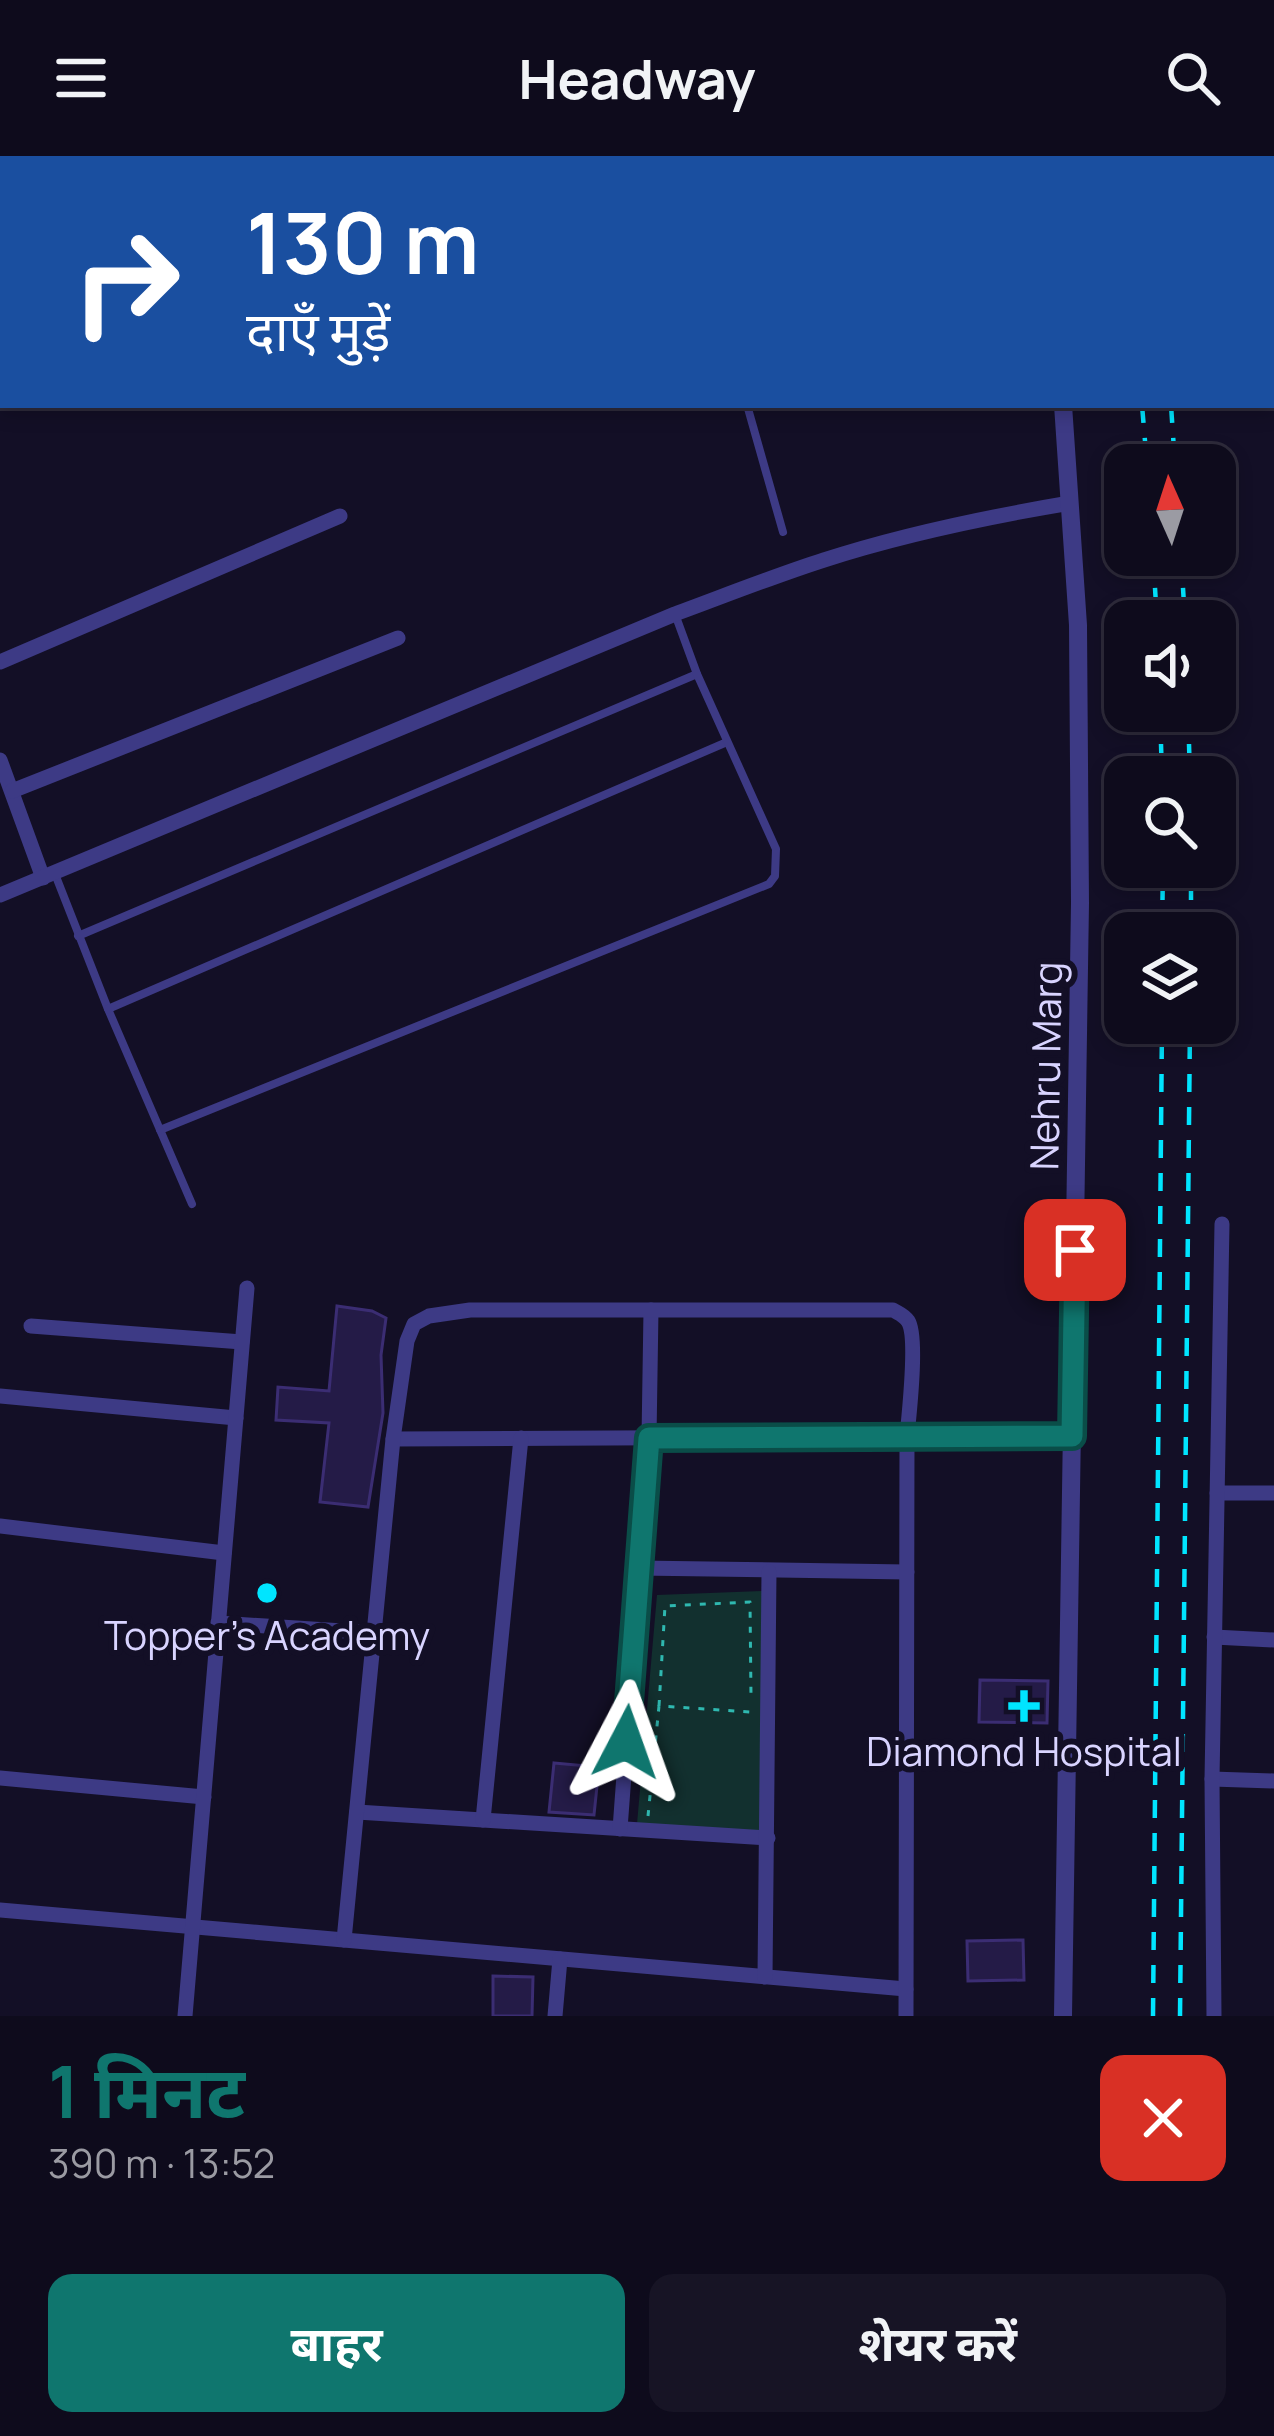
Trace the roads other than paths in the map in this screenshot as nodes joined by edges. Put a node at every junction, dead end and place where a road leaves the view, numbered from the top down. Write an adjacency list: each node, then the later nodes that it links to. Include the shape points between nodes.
1 (748, 408): 5 (lane)
2 (1063, 408): 3 (street, Nehru Marg)
3 (1070, 503): 6 (street, via 860,549); 27 (street, Nehru Marg, via 1081,903)
4 (340, 516): 8 (street)
5 (783, 532)
6 (675, 614): 9 (lane); 13 (street)
7 (398, 638): 12 (street)
8 (0, 662)
9 (697, 674): 10 (lane); 15 (lane)
10 (727, 742): 16 (lane); 17 (lane, via 776,849 775,876 761,890)
11 (0, 760): 12 (street)
12 (12, 791): 13 (street)
13 (48, 875): 14 (street); 15 (lane)
14 (0, 896)
15 (78, 936): 16 (lane)
16 (108, 1009): 17 (lane)
17 (160, 1130): 18 (lane)
18 (192, 1204)
19 (1222, 1224): 31 (street)
20 (247, 1288): 23 (street)
21 (651, 1310): 26 (street, via 893,1310 912,1327); 29 (street); 30 (street, via 429,1316 407,1341)
22 (31, 1326): 23 (street)
23 (242, 1342): 25 (street)
24 (0, 1396): 25 (street)
25 (236, 1418): 34 (street)
26 (907, 1436): 27 (street); 29 (street); 37 (street)
27 (1072, 1436): 59 (street, Nehru Marg)
28 (521, 1438): 29 (street); 30 (street); 47 (street)
29 (649, 1438): 35 (street)
30 (393, 1439): 39 (street)
31 (1217, 1493): 32 (street); 40 (street)
32 (1274, 1493)
33 (0, 1526): 34 (street)
34 (224, 1553): 38 (street)
35 (638, 1568): 36 (street); 48 (street)
36 (769, 1572): 37 (street); 49 (street)
37 (907, 1572): 55 (street)
38 (218, 1623): 39 (street); 45 (street)
39 (374, 1634): 46 (street)
40 (1214, 1637): 41 (street); 43 (street)
41 (1274, 1640)
42 (0, 1778): 45 (street)
43 (1212, 1779): 44 (street); 60 (street)
44 (1274, 1780)
45 (204, 1797): 51 (street)
46 (357, 1812): 47 (street); 52 (street)
47 (483, 1820): 48 (street)
48 (620, 1829): 49 (street)
49 (767, 1838): 54 (street)
50 (0, 1910): 51 (street)
51 (193, 1927): 52 (street); 56 (street)
52 (344, 1940): 53 (street)
53 (560, 1959): 54 (street); 57 (street)
54 (765, 1977): 55 (street)
55 (906, 1989): 58 (street)
56 (185, 2016)
57 (555, 2016)
58 (906, 2016)
59 (1064, 2016)
60 (1214, 2016)

